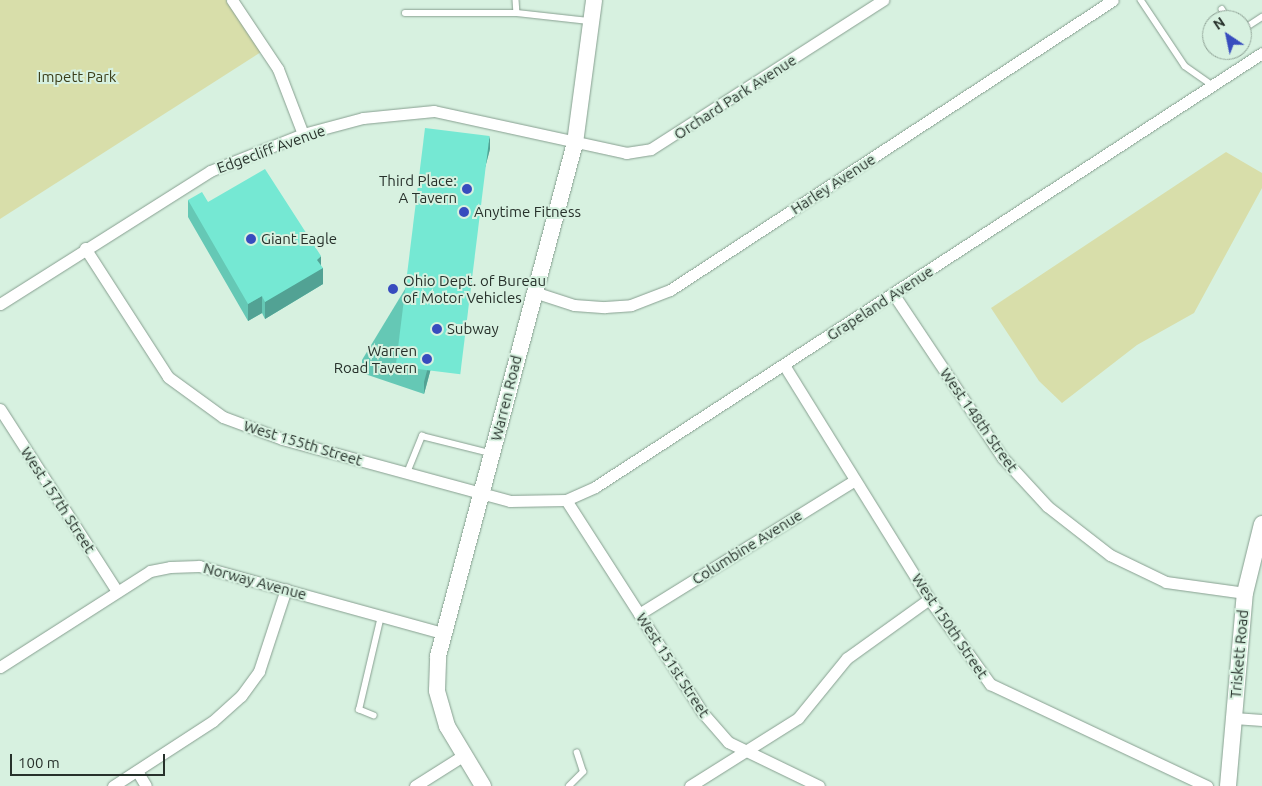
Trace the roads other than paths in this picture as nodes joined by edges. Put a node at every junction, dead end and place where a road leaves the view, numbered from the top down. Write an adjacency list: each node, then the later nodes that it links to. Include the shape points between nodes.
1 (232, 0): 12 (street, via 278,69)
2 (516, 0): 8 (lane)
3 (594, 0): 9 (main road, Warren Road)
4 (882, 0): 13 (street, Orchard Park Avenue, via 651,149 626,153)
5 (1114, 0): 15 (street, Harley Avenue, via 670,290 631,305 605,306 574,305)
6 (1141, 0): 11 (lane, via 1185,66)
7 (405, 13): 8 (lane)
8 (517, 13): 9 (lane)
9 (591, 21): 13 (main road, Warren Road)
10 (1262, 54): 11 (street, Grapeland Avenue)
11 (1213, 86): 16 (street, Grapeland Avenue)
12 (303, 134): 13 (street, Edgecliff Avenue, via 363,118 434,111 479,118); 14 (street, Edgecliff Avenue, via 210,171)
13 (574, 143): 15 (main road, Warren Road)
14 (85, 248): 17 (street, Edgecliff Avenue); 21 (street, West 155th Street, via 168,377 185,394 245,427)
15 (534, 292): 20 (main road, Warren Road)
16 (894, 295): 18 (street, Grapeland Avenue); 28 (street, West 148th Street, via 1002,457 1046,506 1110,555 1166,582)
17 (0, 304)
18 (784, 365): 22 (street, West 150th Street); 24 (street, Grapeland Avenue, via 595,487)
19 (0, 409): 27 (street, West 157th Street)
20 (492, 454): 21 (lane, via 422,436); 23 (main road, Warren Road)
21 (407, 473): 23 (street, West 155th Street)
22 (855, 480): 29 (street, West 150th Street); 30 (street, Columbine Avenue)
23 (482, 493): 24 (street, Grapeland Avenue, via 534,504); 32 (main road, Warren Road)
24 (566, 500): 30 (street, West 151st Street)
25 (1262, 524): 28 (main road, Triskett Road)
26 (286, 589): 27 (street, Norway Avenue, via 200,566 150,571); 31 (street, Norway Avenue); 40 (street, via 259,671 241,696 213,721)
27 (117, 591): 33 (street, Norway Avenue)
28 (1245, 594): 35 (main road, Triskett Road)
29 (929, 599): 37 (street, via 847,658 798,718); 48 (street, West 150th Street, via 990,684)
30 (639, 614): 37 (street, West 151st Street, via 702,712 728,742)
31 (381, 616): 32 (street, Norway Avenue); 34 (lane, via 359,710)
32 (443, 633): 39 (main road, Warren Road, via 437,690 447,726)
33 (0, 667)
34 (374, 716)
35 (1234, 718): 36 (street); 49 (main road, Triskett Road)
36 (1262, 720)
37 (744, 752): 46 (street); 47 (street, West 151st Street)
38 (577, 753): 45 (lane, via 583,772)
39 (464, 755): 43 (street); 44 (main road, Warren Road)
40 (136, 771): 41 (street); 42 (street)
41 (113, 786)
42 (146, 786)
43 (415, 786)
44 (483, 786)
45 (569, 786)
46 (690, 786)
47 (819, 786)
48 (1207, 786)
49 (1228, 786)

